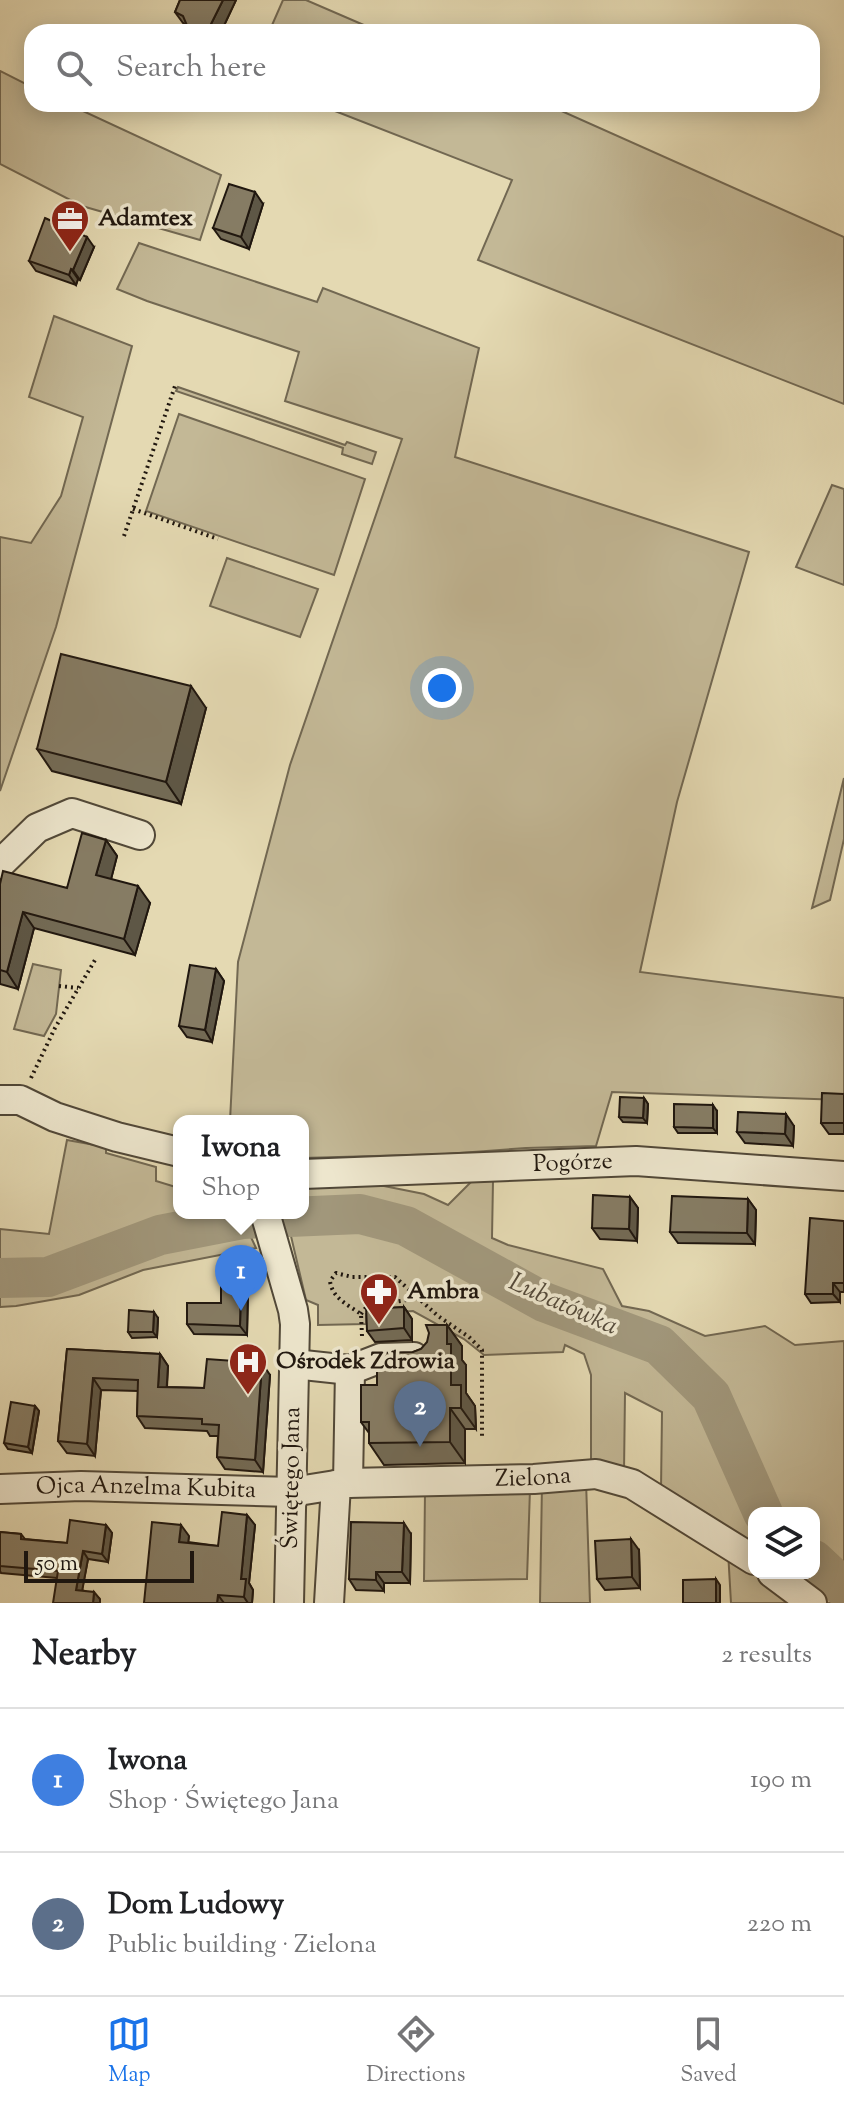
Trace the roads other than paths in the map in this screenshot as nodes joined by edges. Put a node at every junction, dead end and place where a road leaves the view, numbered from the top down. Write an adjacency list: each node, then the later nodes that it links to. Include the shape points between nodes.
1 (140, 835): 2 (street, via 72,813 37,828)
2 (0, 864)
3 (0, 1078): 4 (street)
4 (10, 1100): 5 (street)
5 (173, 1151)
6 (309, 1174): 7 (street, Pogórze, via 636,1161)
7 (844, 1176)
8 (267, 1219): 10 (street, Świętego Jana, via 293,1310)
9 (427, 1356): 11 (street, via 381,1358)
10 (294, 1364): 11 (street); 14 (street, Świętego Jana)
11 (350, 1370): 12 (street)
12 (342, 1484): 14 (street, Zielona); 15 (street, Zielona, via 596,1474 632,1484); 18 (street)
13 (0, 1489): 14 (street, Ojca Anzelma Kubita)
14 (292, 1492): 17 (street, Świętego Jana)
15 (748, 1556)
16 (780, 1579): 19 (street)
17 (289, 1603)
18 (329, 1603)
19 (812, 1603)

